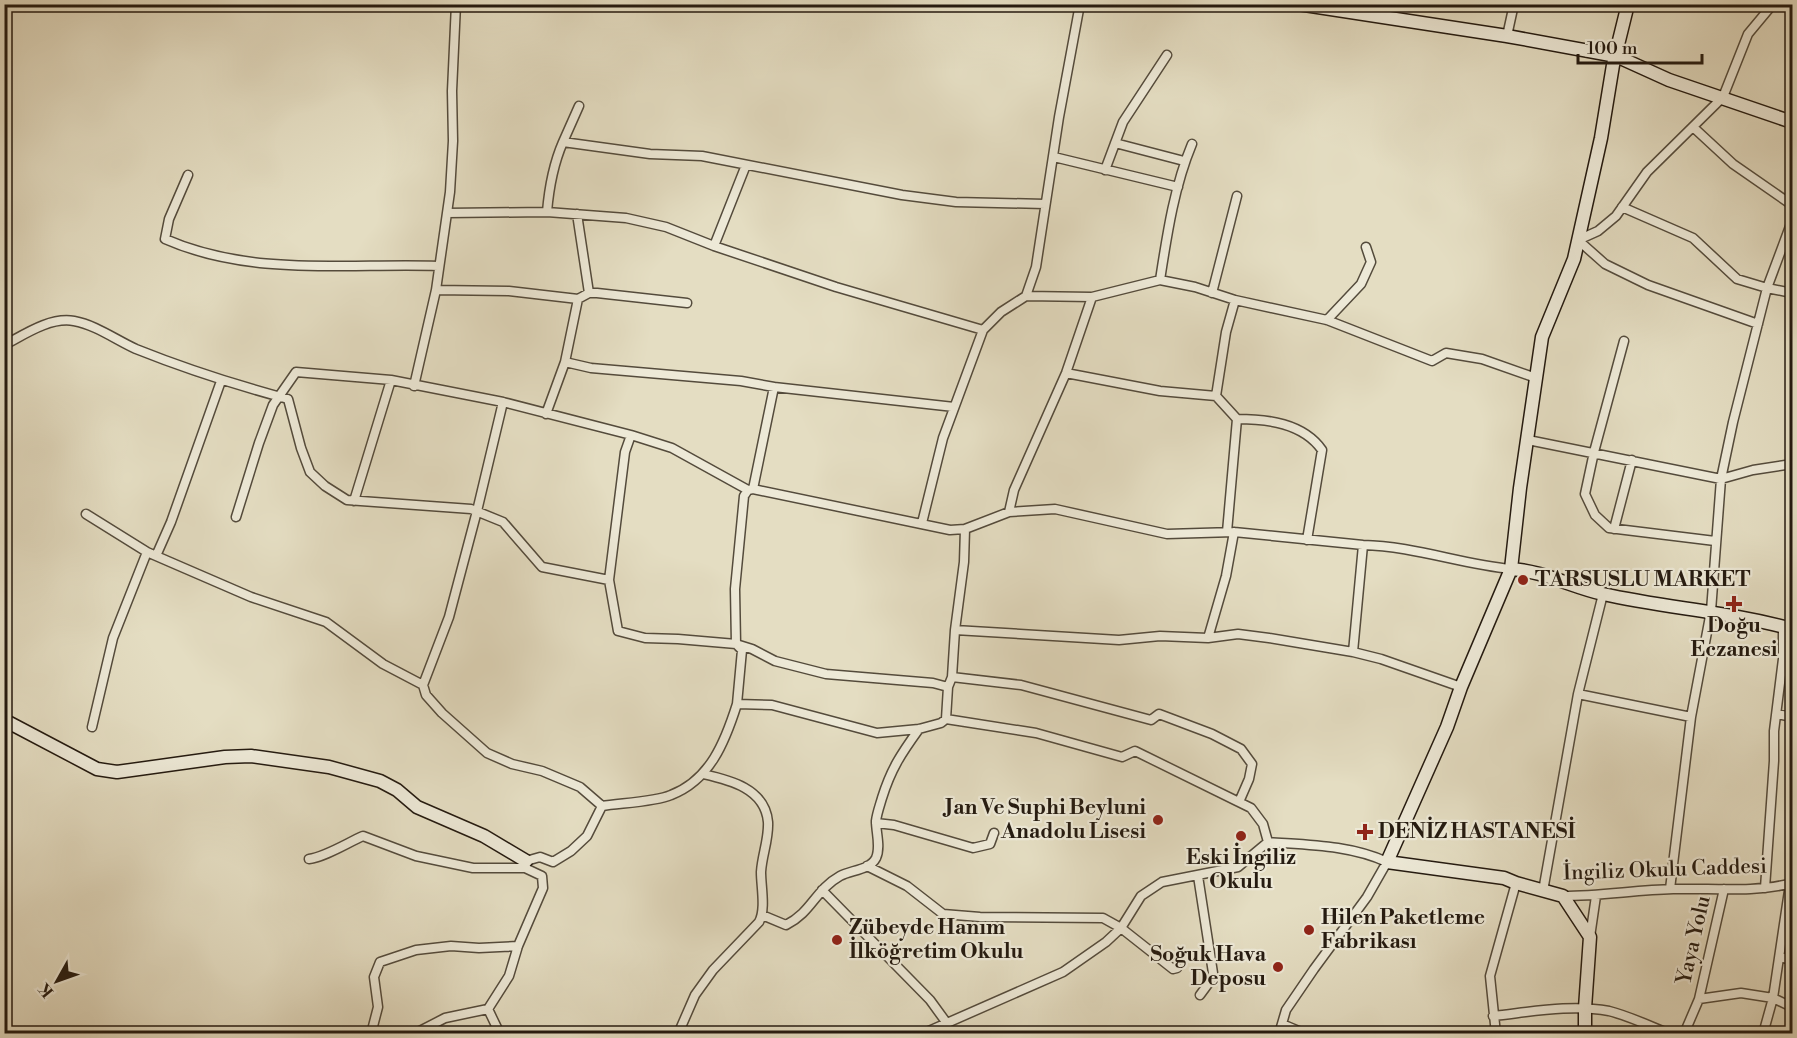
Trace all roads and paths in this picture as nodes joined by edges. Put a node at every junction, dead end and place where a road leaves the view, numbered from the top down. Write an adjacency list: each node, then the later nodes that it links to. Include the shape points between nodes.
1 (456, 4): 28 (street)
2 (1080, 4): 17 (street)
3 (1298, 4): 7 (street)
4 (1514, 4): 7 (street)
5 (1628, 4): 9 (street)
6 (1773, 4): 10 (street, via 1748,34)
7 (1508, 36): 9 (street)
8 (1167, 55): 15 (street, via 1131,107)
9 (1616, 56): 10 (street, via 1669,80); 31 (street)
10 (1723, 97): 12 (street); 13 (street)
11 (579, 106): 14 (street)
12 (1792, 122)
13 (1693, 127): 25 (street, via 1733,164); 26 (street, via 1647,172)
14 (562, 142): 19 (street, via 658,155 702,156); 27 (street)
15 (1115, 143): 18 (street); 20 (street)
16 (1192, 144): 18 (street)
17 (1054, 158): 20 (street); 24 (street)
18 (1184, 161): 22 (street)
19 (746, 165): 24 (street, via 902,195 956,202); 32 (street)
20 (1105, 170): 22 (street)
21 (188, 175): 34 (street, via 165,239 177,244 236,261)
22 (1178, 187): 35 (street)
23 (1237, 196): 38 (street)
24 (1045, 204): 41 (street, via 1036,267)
25 (1792, 205)
26 (1622, 207): 31 (street, via 1598,231); 36 (street, via 1693,238 1737,279)
27 (547, 212): 28 (street); 29 (street)
28 (447, 213): 34 (street)
29 (577, 214): 32 (street, via 626,218 666,227); 39 (street)
30 (1792, 221): 36 (street)
31 (1578, 240): 47 (street, via 1605,264 1640,281); 53 (street, via 1542,337)
32 (714, 246): 48 (street, via 836,288)
33 (1366, 247): 46 (street, via 1371,262 1364,278)
34 (438, 266): 37 (street)
35 (1160, 280): 38 (street); 42 (street)
36 (1767, 288): 40 (street); 47 (street)
37 (436, 290): 43 (street, via 509,291); 56 (street)
38 (1212, 292): 44 (street)
39 (589, 293): 43 (street); 45 (street)
40 (1792, 293)
41 (1026, 296): 42 (street); 48 (street)
42 (1092, 297): 52 (street)
43 (578, 299): 51 (street)
44 (1235, 300): 46 (street); 58 (street)
45 (687, 303)
46 (1327, 320): 53 (street, via 1432,361 1446,353 1482,359)
47 (1758, 324): 69 (street)
48 (983, 330): 61 (street)
49 (1624, 341): 66 (street)
50 (4, 342): 55 (street, via 42,326 74,321)
51 (565, 362): 57 (street); 62 (street)
52 (1065, 373): 58 (street, via 1160,392); 73 (street, via 1014,490)
53 (1536, 378): 65 (street)
54 (391, 380): 56 (street); 59 (street, via 296,372); 71 (street)
55 (221, 381): 59 (street); 84 (street)
56 (414, 386): 60 (street)
57 (774, 387): 61 (street); 70 (street)
58 (1216, 396): 63 (street)
59 (278, 397): 71 (street, via 288,399 310,472 347,500); 75 (street)
60 (503, 402): 62 (street); 72 (street)
61 (954, 407): 76 (street)
62 (546, 414): 64 (street)
63 (1237, 419): 79 (street); 80 (street, via 1283,424 1304,432 1322,450)
64 (631, 435): 70 (street, via 672,448); 86 (street, via 625,452)
65 (1528, 440): 66 (street); 85 (street)
66 (1593, 452): 67 (street); 78 (street, via 1586,494 1595,515)
67 (1632, 460): 69 (street); 78 (street)
68 (1792, 464): 69 (street)
69 (1721, 478): 81 (street)
70 (751, 490): 76 (street); 92 (street, via 744,496 735,589)
71 (354, 501): 72 (street)
72 (477, 511): 86 (street, via 503,522 542,567); 95 (street, via 449,617)
73 (1009, 512): 77 (street); 79 (street, via 1055,509 1167,534)
74 (86, 514): 83 (street)
75 (236, 517)
76 (921, 523): 77 (street, via 950,530)
77 (965, 529): 90 (street)
78 (1614, 529): 81 (street)
79 (1230, 532): 80 (street); 91 (street, via 1226,576)
80 (1307, 540): 82 (street)
81 (1715, 541): 88 (street)
82 (1363, 546): 85 (street, via 1403,549); 93 (street)
83 (147, 552): 84 (street); 105 (street, via 113,638)
84 (156, 556): 95 (street, via 251,597 326,622 382,664)
85 (1511, 569): 87 (street, via 1528,570); 97 (street)
86 (609, 580): 92 (street, via 618,631 645,638)
87 (1603, 594): 88 (street); 98 (street)
88 (1711, 611): 89 (street); 101 (street)
89 (1788, 628): 100 (street)
90 (955, 630): 91 (street, via 1119,640 1160,636); 94 (street)
91 (1208, 638): 93 (street, via 1238,634)
92 (736, 644): 96 (street, via 814,672); 99 (street, via 742,650)
93 (1353, 652): 97 (street)
94 (952, 677): 96 (street); 108 (street, via 1021,686 1151,720 1159,714 1212,734 1241,749 1252,764)
95 (423, 685): 109 (street, via 426,695 442,713 487,753 580,787)
96 (948, 687): 103 (street)
97 (1461, 687): 114 (street)
98 (1578, 694): 101 (street); 124 (street)
99 (736, 704): 106 (street, via 772,705 877,733); 107 (street, via 727,736)
100 (1777, 714): 102 (street); 120 (street)
101 (1691, 717): 121 (street)
102 (1792, 717)
103 (946, 719): 106 (street); 108 (street, via 1036,733 1122,757 1135,751)
104 (4, 720): 115 (street, via 96,769 117,771 251,756 339,770 389,785 417,807 484,836)
105 (92, 727)
106 (919, 729): 110 (street, via 894,764)
107 (703, 774): 109 (street, via 669,796); 128 (street, via 740,784 765,809 768,822 761,870)
108 (1239, 802): 112 (street, via 1251,808 1263,824)
109 (602, 806): 115 (street, via 587,837 571,851 554,862 540,857)
110 (876, 823): 111 (street, via 973,848 990,844); 116 (street, via 878,850 876,859)
111 (994, 833)
112 (1268, 842): 114 (street, İngiliz Okulu Caddesi, via 1349,849); 117 (street, via 1238,867)
113 (309, 859): 115 (street, via 320,858 363,836 416,856 473,868)
114 (1387, 861): 118 (street, İngiliz Okulu Caddesi); 143 (street, via 1367,897 1286,1010)
115 (525, 864): 131 (street, via 542,876 543,888)
116 (867, 866): 123 (street, via 841,875); 129 (street, via 906,886 943,914 1103,918)
117 (1198, 876): 129 (street, via 1162,882 1141,896); 135 (street, via 1213,973)
118 (1516, 883): 124 (street, İngiliz Okulu Caddesi); 141 (street, via 1490,976)
119 (1791, 884): 120 (street, İngiliz Okulu Caddesi); 127 (street)
120 (1765, 888): 122 (street, İngiliz Okulu Caddesi)
121 (1670, 889): 122 (street, İngiliz Okulu Caddesi); 126 (street, İngiliz Okulu Caddesi)
122 (1724, 889): 137 (street, Yaya Yolu)
123 (822, 890): 128 (street, via 804,914 786,925); 142 (street, via 930,1000)
124 (1543, 891): 125 (street, İngiliz Okulu Caddesi)
125 (1563, 896): 126 (street, İngiliz Okulu Caddesi); 130 (street)
126 (1596, 896): 130 (street)
127 (1789, 914): 132 (street)
128 (762, 915): 147 (street, via 695,995)
129 (1121, 928): 134 (street, via 1173,969); 142 (street, via 1063,972)
130 (1590, 937): 139 (street)
131 (518, 946): 140 (street, via 509,976); 144 (street, via 416,950 380,962 374,977 378,1007)
132 (1780, 957): 133 (street); 136 (street)
133 (1792, 960)
134 (1177, 968)
135 (1200, 995)
136 (1773, 998): 137 (street, via 1741,993); 138 (street); 155 (street)
137 (1699, 999): 154 (street, Yaya Yolu)
138 (1792, 1007)
139 (1585, 1008): 141 (street); 152 (street); 153 (street, via 1610,1012)
140 (488, 1009): 145 (street, via 446,1018); 146 (street)
141 (1493, 1016): 151 (street)
142 (946, 1022): 148 (street)
143 (1282, 1024): 149 (street); 150 (street)
144 (371, 1034)
145 (414, 1034)
146 (500, 1034)
147 (678, 1034)
148 (922, 1034)
149 (1279, 1034)
150 (1306, 1034)
151 (1496, 1034)
152 (1585, 1034)
153 (1670, 1034)
154 (1684, 1034)
155 (1763, 1034)

